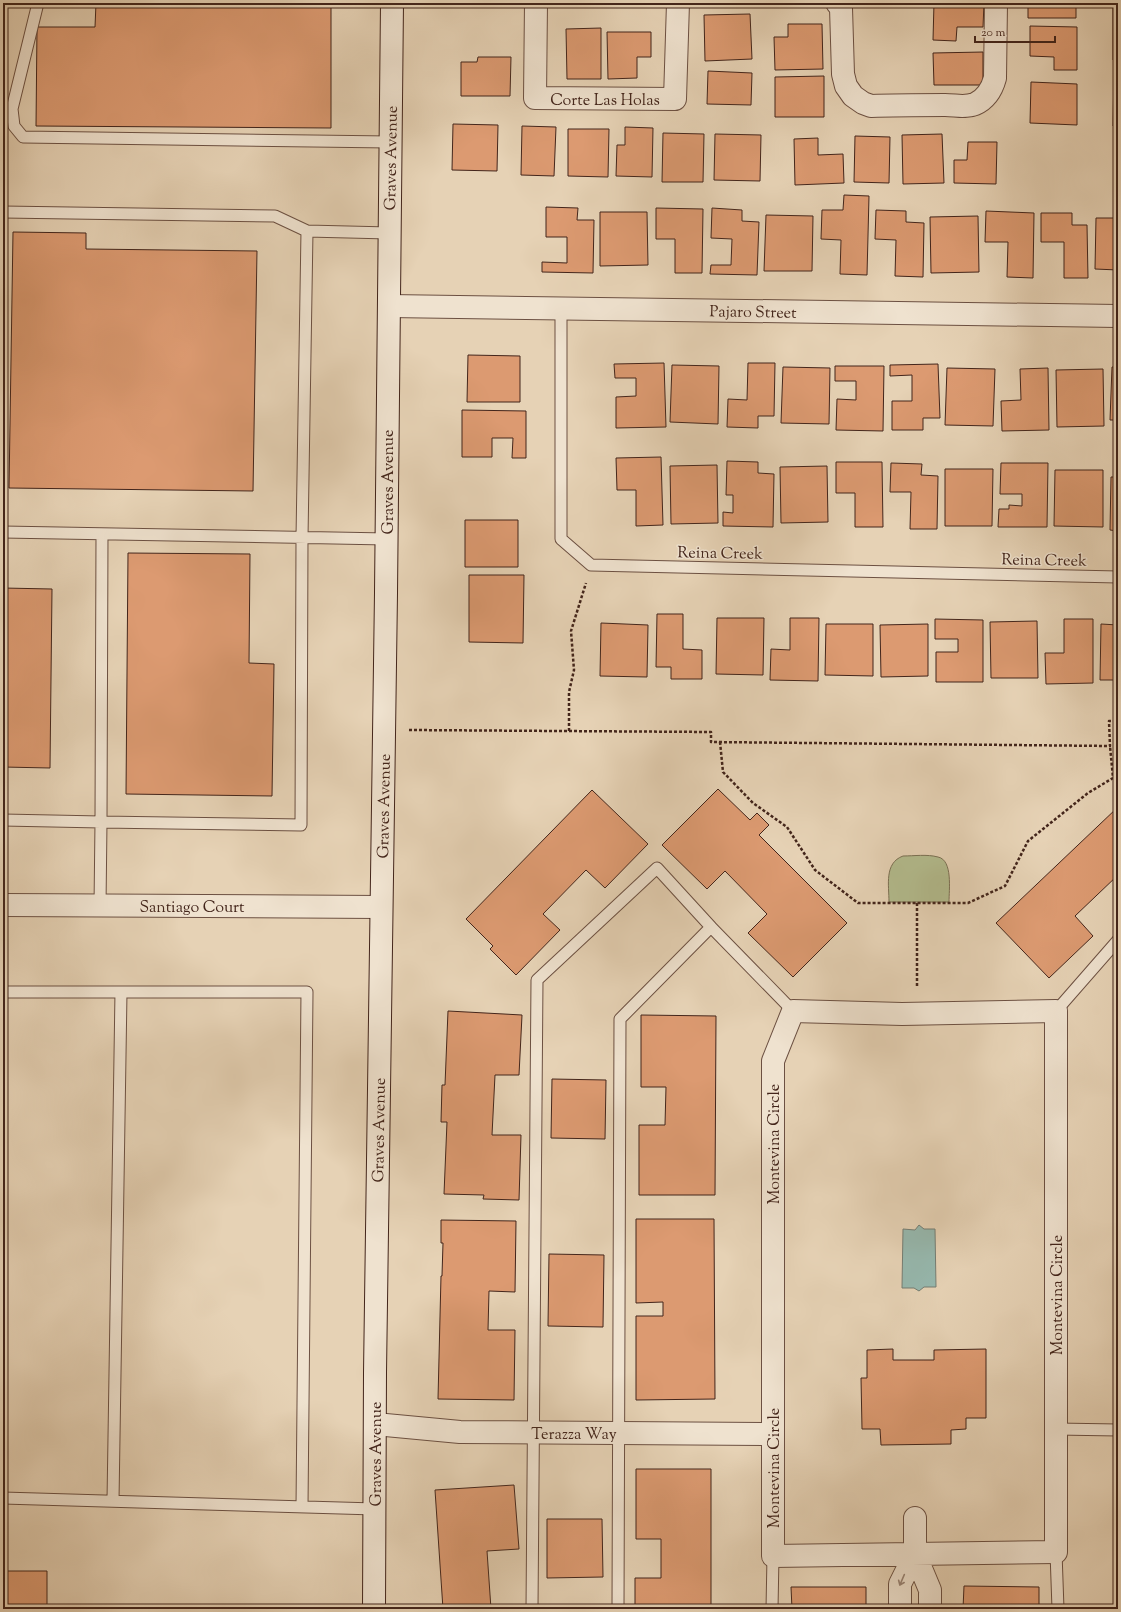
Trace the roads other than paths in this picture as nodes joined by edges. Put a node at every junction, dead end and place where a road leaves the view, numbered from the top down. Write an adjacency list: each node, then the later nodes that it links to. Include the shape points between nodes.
1 (38, 3): 7 (lane, via 12,109 14,126 23,137)
2 (392, 3): 7 (street, Graves Avenue)
3 (536, 3): 4 (street, Corte Las Holas, via 535,98 675,99)
4 (678, 3)
5 (996, 3): 6 (street, via 993,86 986,96 965,107 871,106 853,96 846,86 843,74)
6 (839, 6)
7 (390, 142): 10 (street, Graves Avenue)
8 (3, 212): 9 (lane, via 275,216)
9 (307, 231): 10 (lane); 16 (lane)
10 (389, 233): 11 (street, Graves Avenue)
11 (389, 306): 12 (street, Pajaro Street); 17 (street, Graves Avenue)
12 (561, 308): 13 (street, Pajaro Street); 18 (lane, Reina Creek, via 561,539 591,565)
13 (1118, 316)
14 (3, 532): 15 (lane)
15 (102, 534): 16 (lane); 20 (lane)
16 (302, 538): 17 (lane); 20 (lane, via 301,825)
17 (387, 539): 23 (street, Graves Avenue)
18 (1118, 577)
19 (3, 820): 20 (lane)
20 (101, 822): 22 (lane)
21 (3, 905): 22 (street, Santiago Court)
22 (100, 906): 23 (street, Santiago Court)
23 (381, 907): 30 (street, Graves Avenue)
24 (711, 927): 28 (lane); 33 (lane, via 657,868 537,980); 34 (lane, via 620,1018)
25 (1118, 940): 29 (lane)
26 (3, 992): 27 (lane)
27 (121, 992): 37 (lane); 38 (lane, via 307,992)
28 (793, 1011): 29 (street, via 917,1014); 35 (street, Montevina Circle, via 773,1061)
29 (1056, 1011): 31 (street, Montevina Circle)
30 (375, 1424): 33 (street, Terazza Way, via 460,1432); 39 (street, Graves Avenue)
31 (1056, 1429): 32 (lane); 41 (street, Montevina Circle)
32 (1118, 1430)
33 (533, 1433): 34 (street, Terazza Way); 45 (lane)
34 (618, 1433): 35 (street, Terazza Way); 46 (lane)
35 (773, 1434): 43 (street, Montevina Circle)
36 (3, 1498): 37 (lane)
37 (113, 1501): 38 (lane)
38 (302, 1507): 39 (lane)
39 (374, 1509): 44 (street, Graves Avenue)
40 (915, 1518): 42 (street)
41 (1056, 1552): 42 (street); 50 (lane)
42 (915, 1554): 43 (street); 48 (street, one-way to 48, via 900,1584); 49 (street, via 930,1590)
43 (773, 1556): 47 (lane)
44 (374, 1609)
45 (532, 1609)
46 (618, 1609)
47 (772, 1609)
48 (900, 1609)
49 (930, 1609)
50 (1058, 1609)

